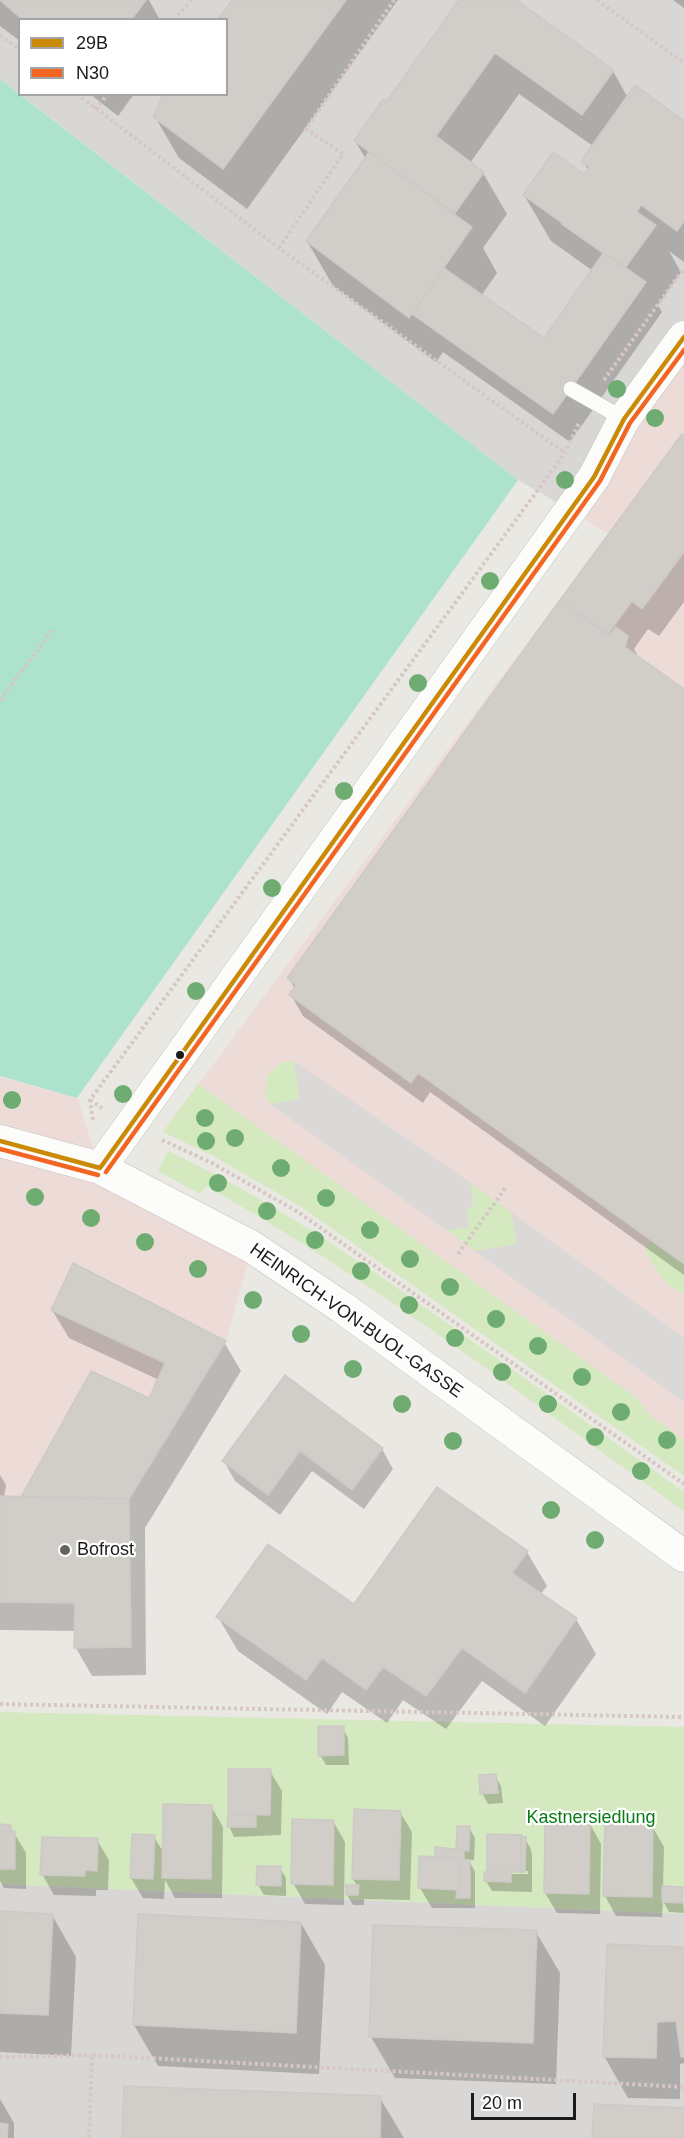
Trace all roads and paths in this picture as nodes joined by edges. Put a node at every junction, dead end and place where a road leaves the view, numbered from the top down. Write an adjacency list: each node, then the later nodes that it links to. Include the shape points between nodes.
1 (191, 0): 4 (path)
2 (394, 0): 11 (path, via 306,129 342,154)
3 (597, 0): 7 (path)
4 (176, 18)
5 (0, 35): 6 (path)
6 (18, 48)
7 (684, 63)
8 (79, 96): 10 (path)
9 (106, 96): 10 (path)
10 (95, 109): 11 (path)
11 (279, 248): 17 (path)
12 (684, 268): 15 (path)
13 (684, 337): 16 (street)
14 (571, 389): 15 (lane)
15 (590, 400): 16 (lane); 17 (path)
16 (624, 419): 20 (street, via 594,477)
17 (565, 453): 22 (path, via 90,1100)
18 (54, 628): 19 (path)
19 (0, 700)
20 (130, 1125): 22 (street); 25 (path, via 212,1163 298,1212)
21 (0, 1141): 22 (street, HEINRICH-VON-BUOL-GASSE)
22 (100, 1168): 26 (street, HEINRICH-VON-BUOL-GASSE, via 252,1247 344,1308)
23 (506, 1187): 24 (path)
24 (458, 1254)
25 (684, 1484)
26 (684, 1556)
27 (0, 1704): 28 (path)
28 (684, 1717)
29 (92, 2055): 30 (path); 31 (path); 32 (path)
30 (0, 2056)
31 (684, 2087)
32 (89, 2138)

